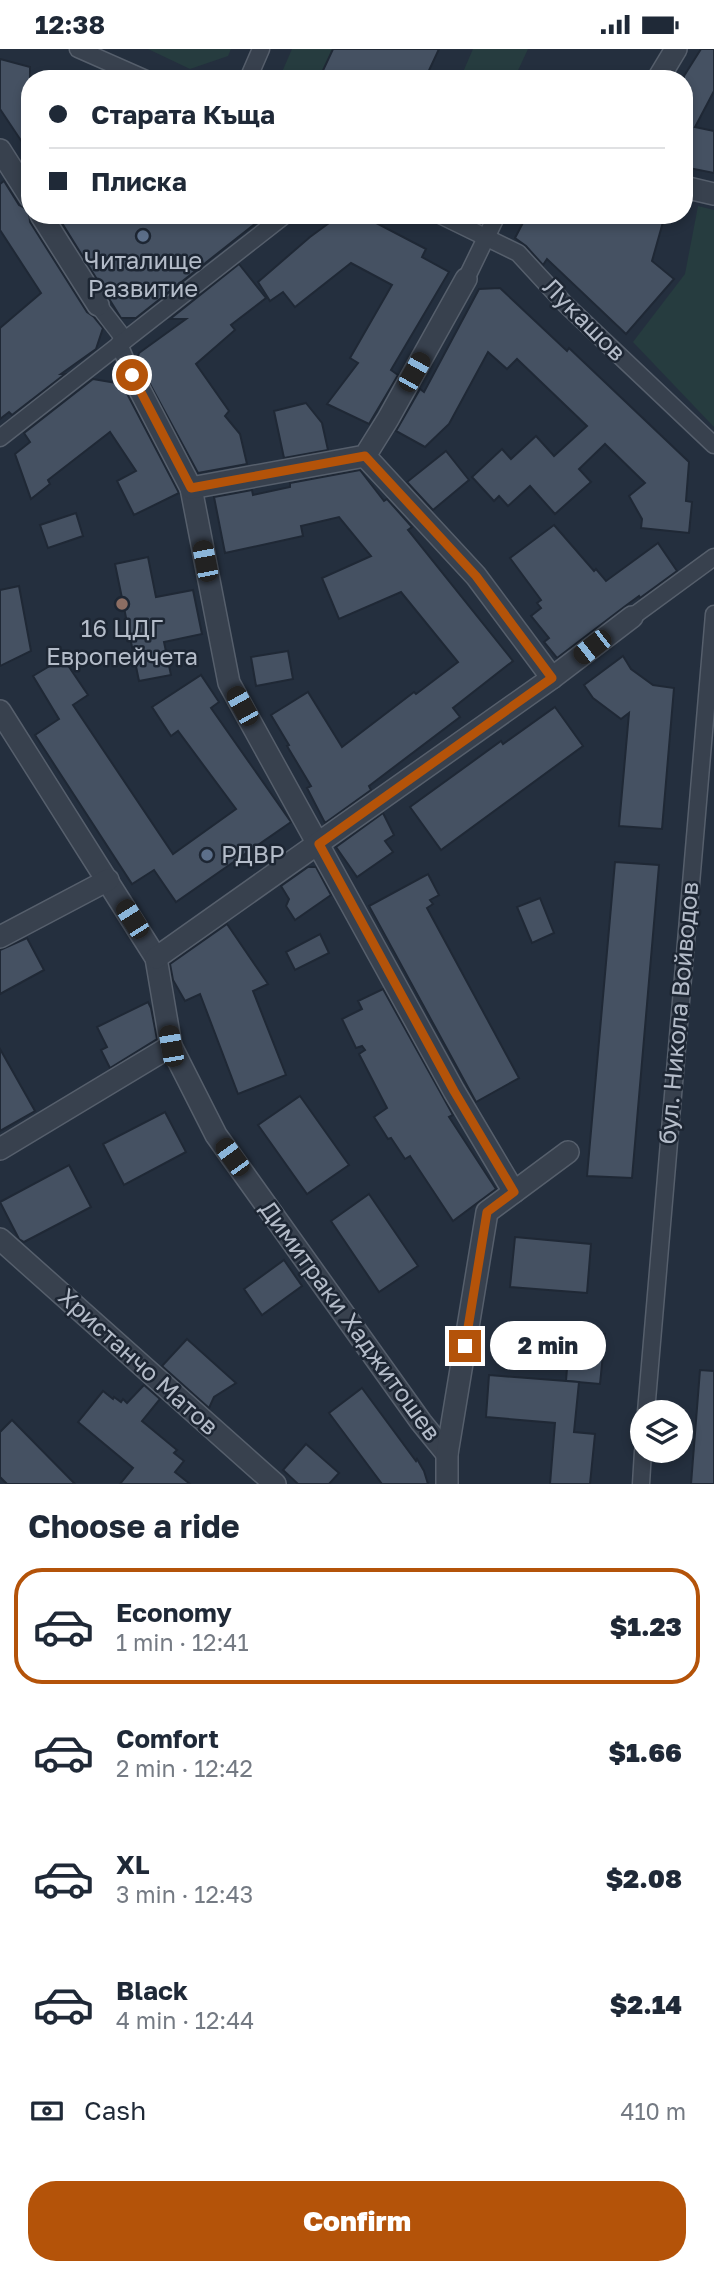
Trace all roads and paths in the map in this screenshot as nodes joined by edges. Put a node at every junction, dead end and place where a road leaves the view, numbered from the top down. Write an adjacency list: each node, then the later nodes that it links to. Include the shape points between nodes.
1 (78, 49): 4 (street)
2 (261, 49): 5 (street)
3 (676, 49): 6 (street)
4 (126, 70)
5 (252, 70)
6 (664, 70)
7 (0, 150): 8 (street)
8 (21, 183)
9 (693, 189): 10 (street)
10 (714, 194)
11 (47, 224): 17 (street)
12 (273, 224): 18 (street)
13 (459, 224): 15 (street, Лукашов)
14 (492, 224): 15 (street)
15 (486, 237): 16 (street); 21 (street, Лукашов, via 518,253 565,304)
16 (466, 279): 22 (street)
17 (98, 305): 18 (street)
18 (122, 342): 19 (street); 20 (street)
19 (132, 375): 23 (street)
20 (0, 438)
21 (714, 445)
22 (365, 456): 23 (street); 27 (street, via 476,576)
23 (191, 488): 29 (street, via 229,683)
24 (714, 557): 26 (street)
25 (714, 614): 38 (street, бул. Никола Войводов)
26 (632, 617): 27 (street)
27 (552, 678): 29 (street)
28 (0, 711): 30 (street, Димитраки Хаджитошев)
29 (319, 844): 32 (street); 36 (street)
30 (108, 880): 31 (street); 32 (street, Димитраки Хаджитошев)
31 (0, 936)
32 (156, 958): 33 (street, Димитраки Хаджитошев)
33 (171, 1046): 34 (street); 39 (street, Димитраки Хаджитошев, via 216,1135)
34 (0, 1149)
35 (568, 1152): 36 (street)
36 (514, 1192): 39 (street, via 487,1212)
37 (0, 1239): 41 (street, Христанчо Матов)
38 (647, 1400)
39 (447, 1454): 42 (street)
40 (642, 1463): 43 (street)
41 (275, 1484)
42 (447, 1484)
43 (640, 1484)

